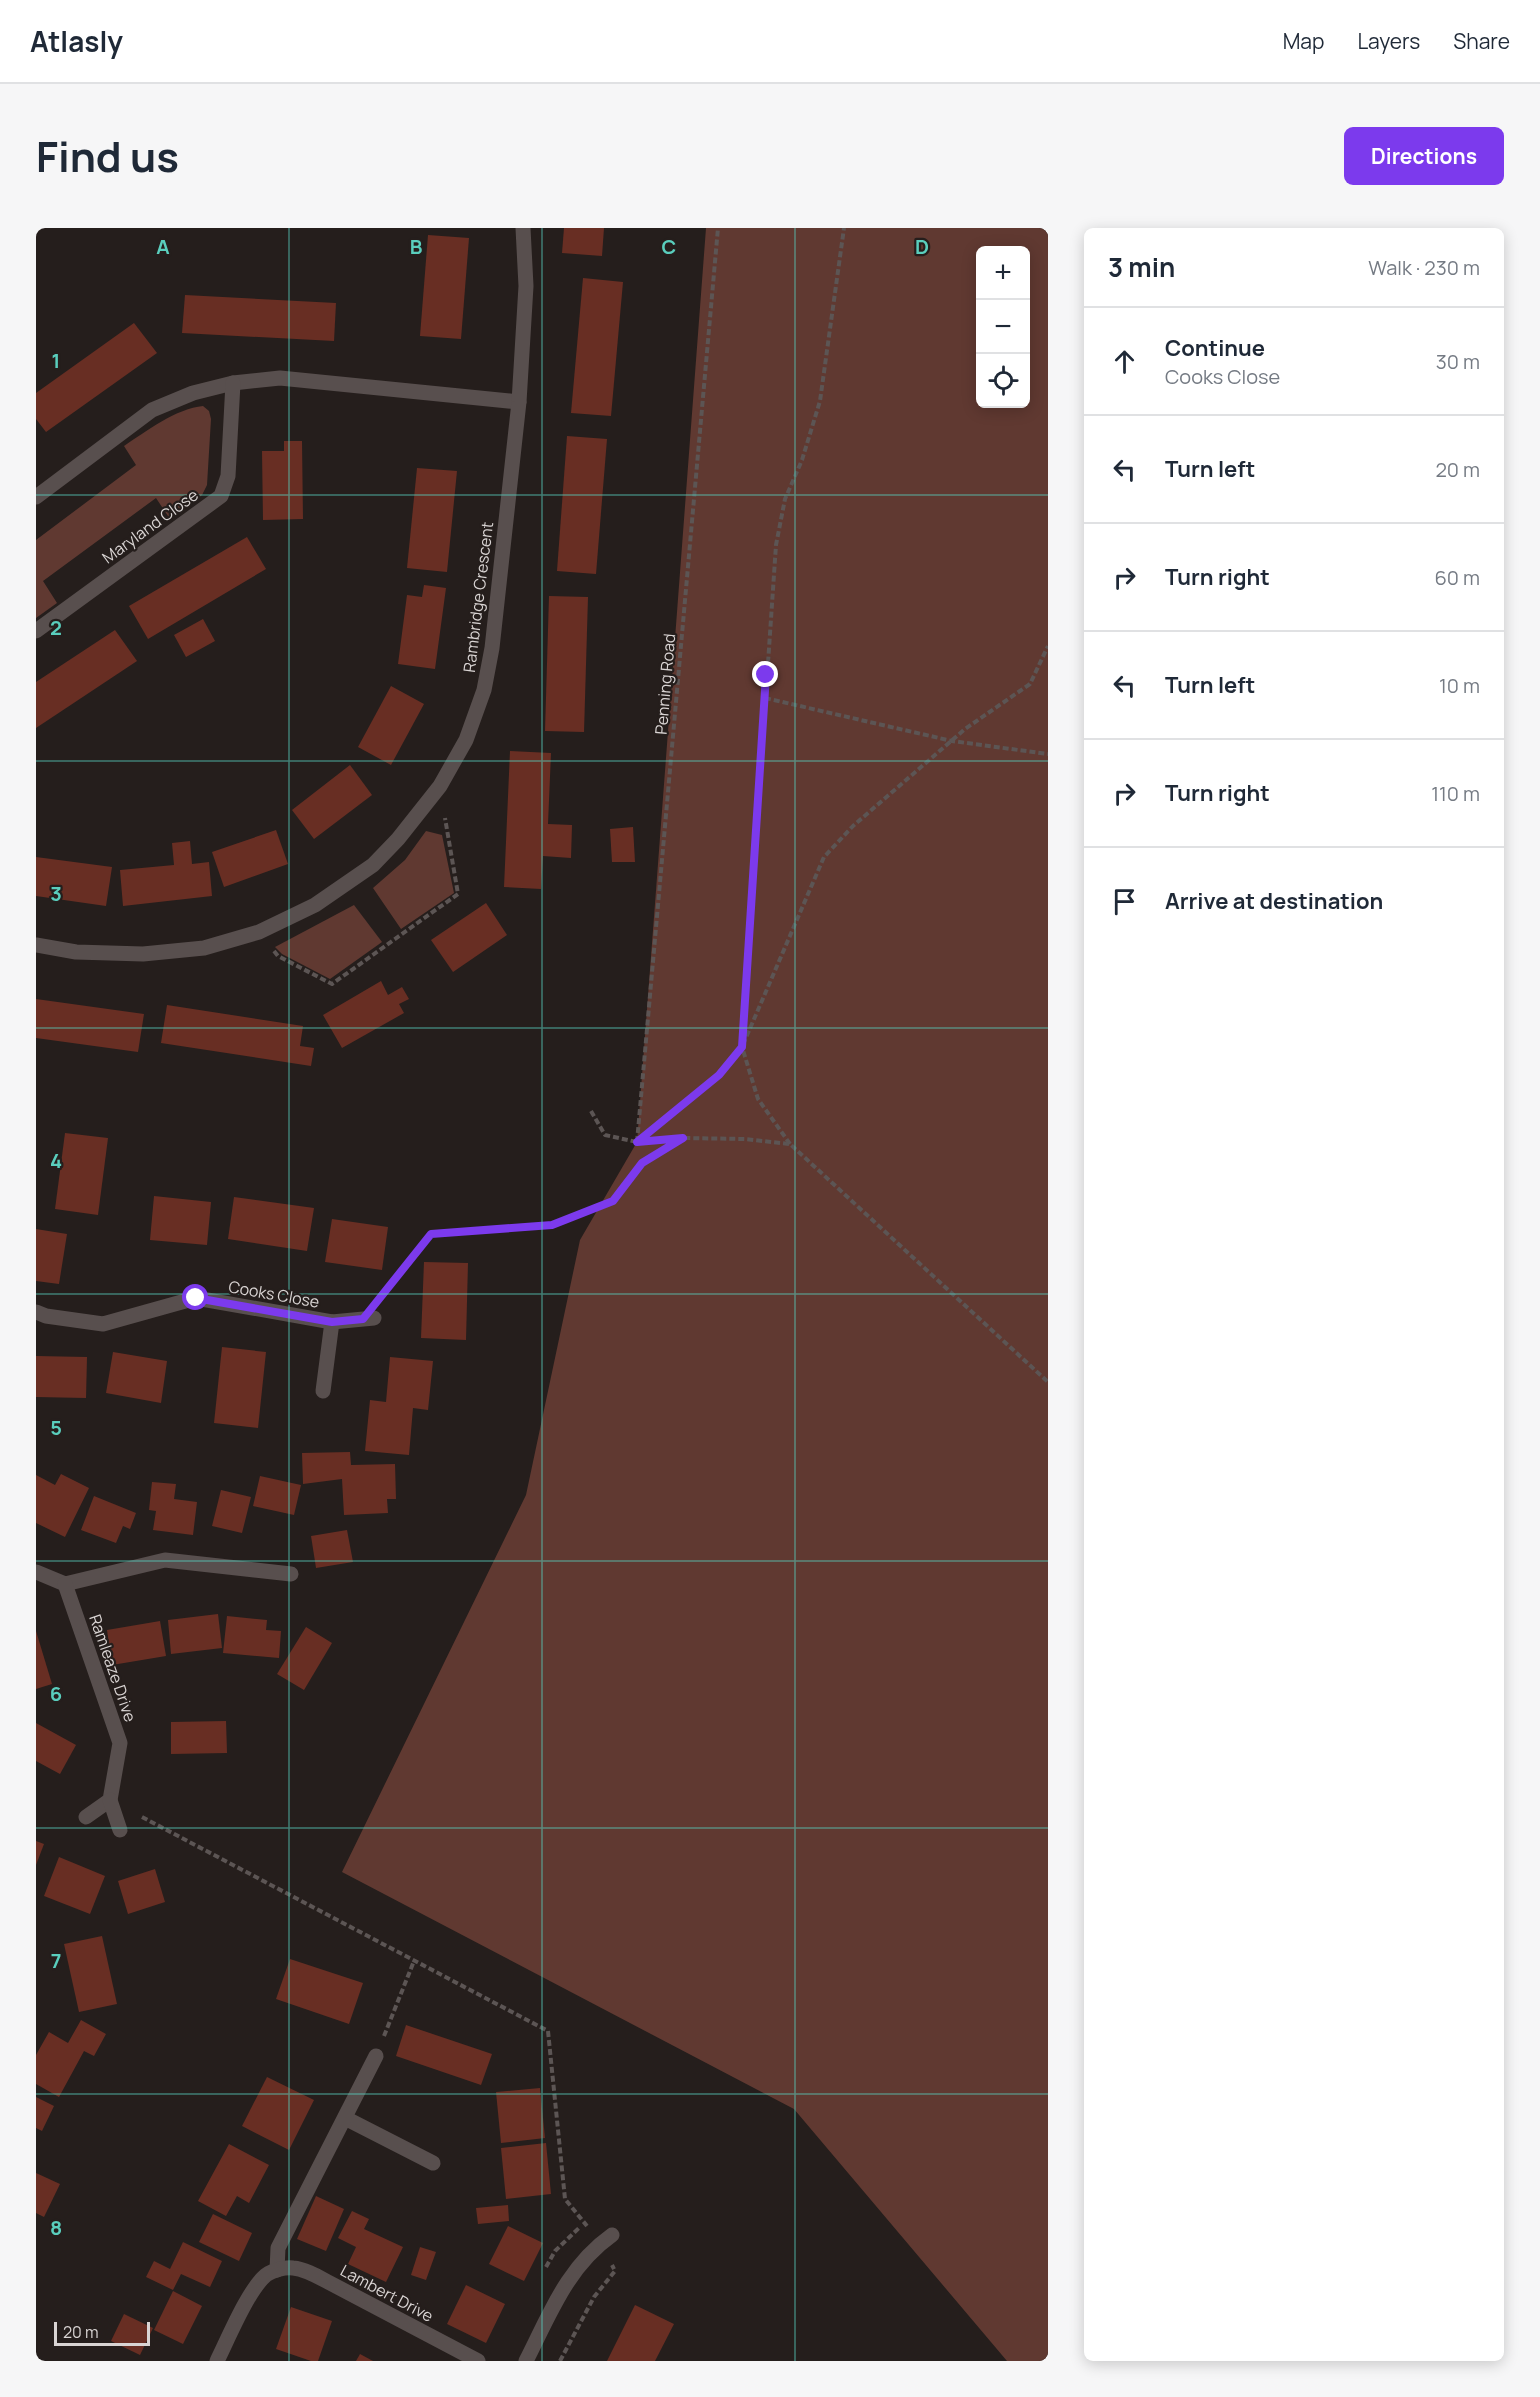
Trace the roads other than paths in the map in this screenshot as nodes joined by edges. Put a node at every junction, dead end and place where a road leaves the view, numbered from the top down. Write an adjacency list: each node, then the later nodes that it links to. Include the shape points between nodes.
1 (523, 228): 3 (street, Rambridge Crescent, via 526,286)
2 (233, 383): 3 (street, via 280,378); 4 (street, via 193,393 152,410); 5 (street, Maryland Close, via 228,476 221,496)
3 (519, 402): 6 (street, Rambridge Crescent, via 484,690 466,740 440,786 398,839 373,865 315,905 259,932 204,948 143,954 76,952)
4 (36, 496)
5 (36, 631)
6 (36, 945)
7 (36, 1312): 9 (street, Cooks Close, via 103,1324 196,1298)
8 (368, 1318): 9 (street, Cooks Close)
9 (332, 1322): 10 (street, Cooks Close)
10 (323, 1391)
11 (36, 1572): 13 (street)
12 (291, 1574): 13 (street, via 165,1560)
13 (65, 1584): 14 (street, Ramleaze Drive, via 120,1743)
14 (110, 1800): 15 (street); 16 (street, Ramleaze Drive)
15 (86, 1817)
16 (120, 1830)
17 (376, 2056): 18 (street)
18 (345, 2118): 19 (street); 21 (street, via 278,2248)
19 (433, 2163)
20 (606, 2239): 24 (street, via 575,2269)
21 (277, 2270): 22 (street, via 256,2286); 23 (street, Lambert Drive, via 304,2270)
22 (217, 2361)
23 (478, 2361)
24 (526, 2361)

